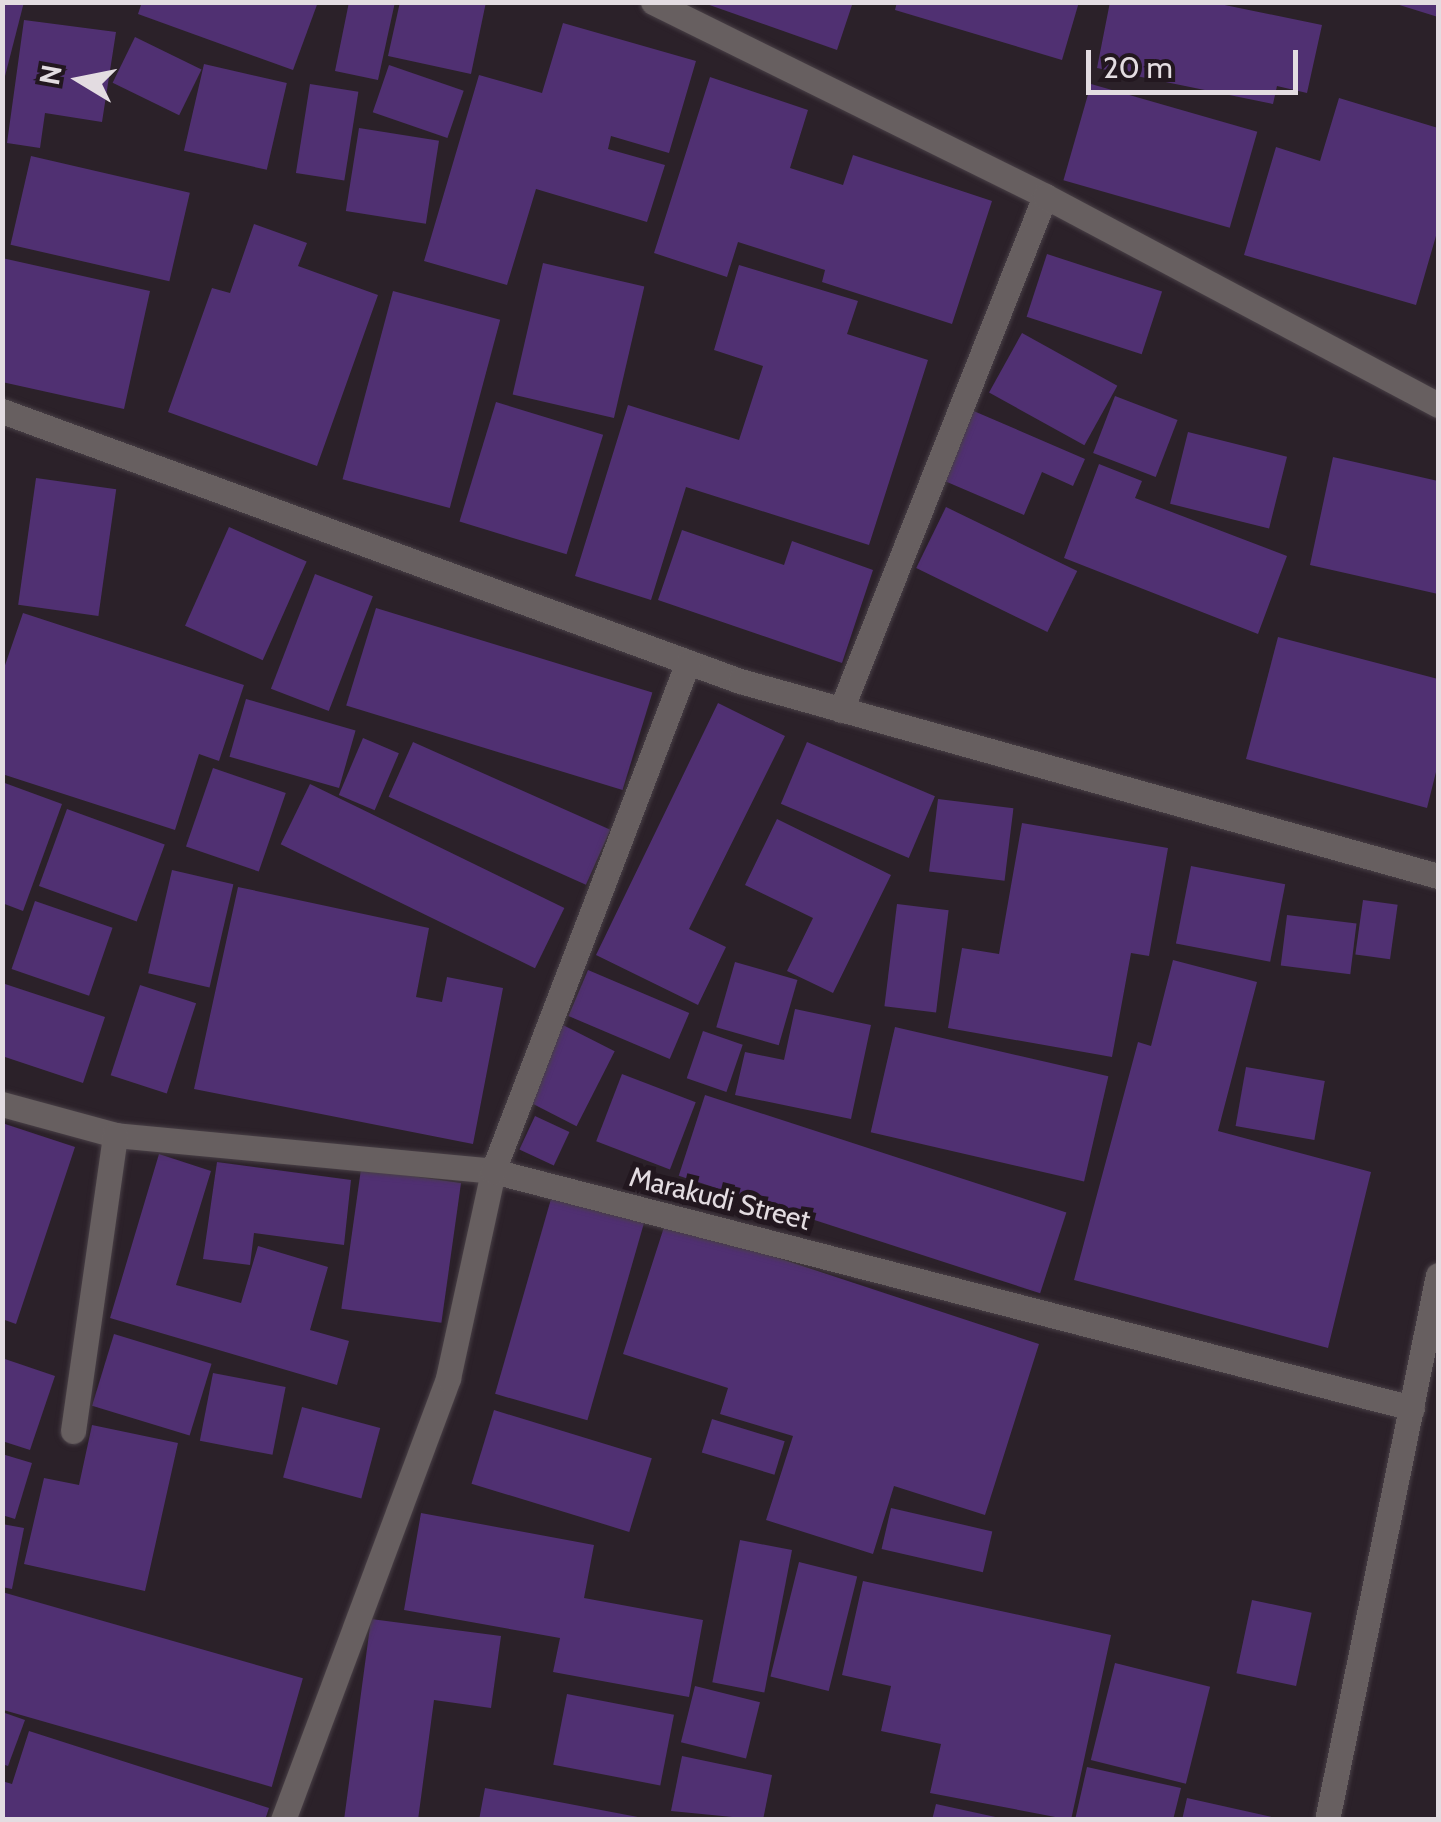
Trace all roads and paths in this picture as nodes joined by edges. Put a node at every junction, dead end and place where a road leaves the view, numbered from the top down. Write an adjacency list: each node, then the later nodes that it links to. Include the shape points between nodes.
1 (653, 2): 2 (street)
2 (1045, 196): 3 (street); 6 (street)
3 (1438, 405)
4 (2, 410): 5 (street)
5 (688, 662): 6 (street); 10 (street)
6 (841, 710): 7 (street)
7 (1438, 876)
8 (2, 1104): 9 (street, Marakudi Street)
9 (115, 1135): 10 (street, Marakudi Street); 13 (street)
10 (493, 1171): 12 (street, Marakudi Street); 14 (street, via 448,1378)
11 (1438, 1275): 12 (street)
12 (1412, 1408): 15 (street)
13 (74, 1431)
14 (283, 1820)
15 (1328, 1820)

